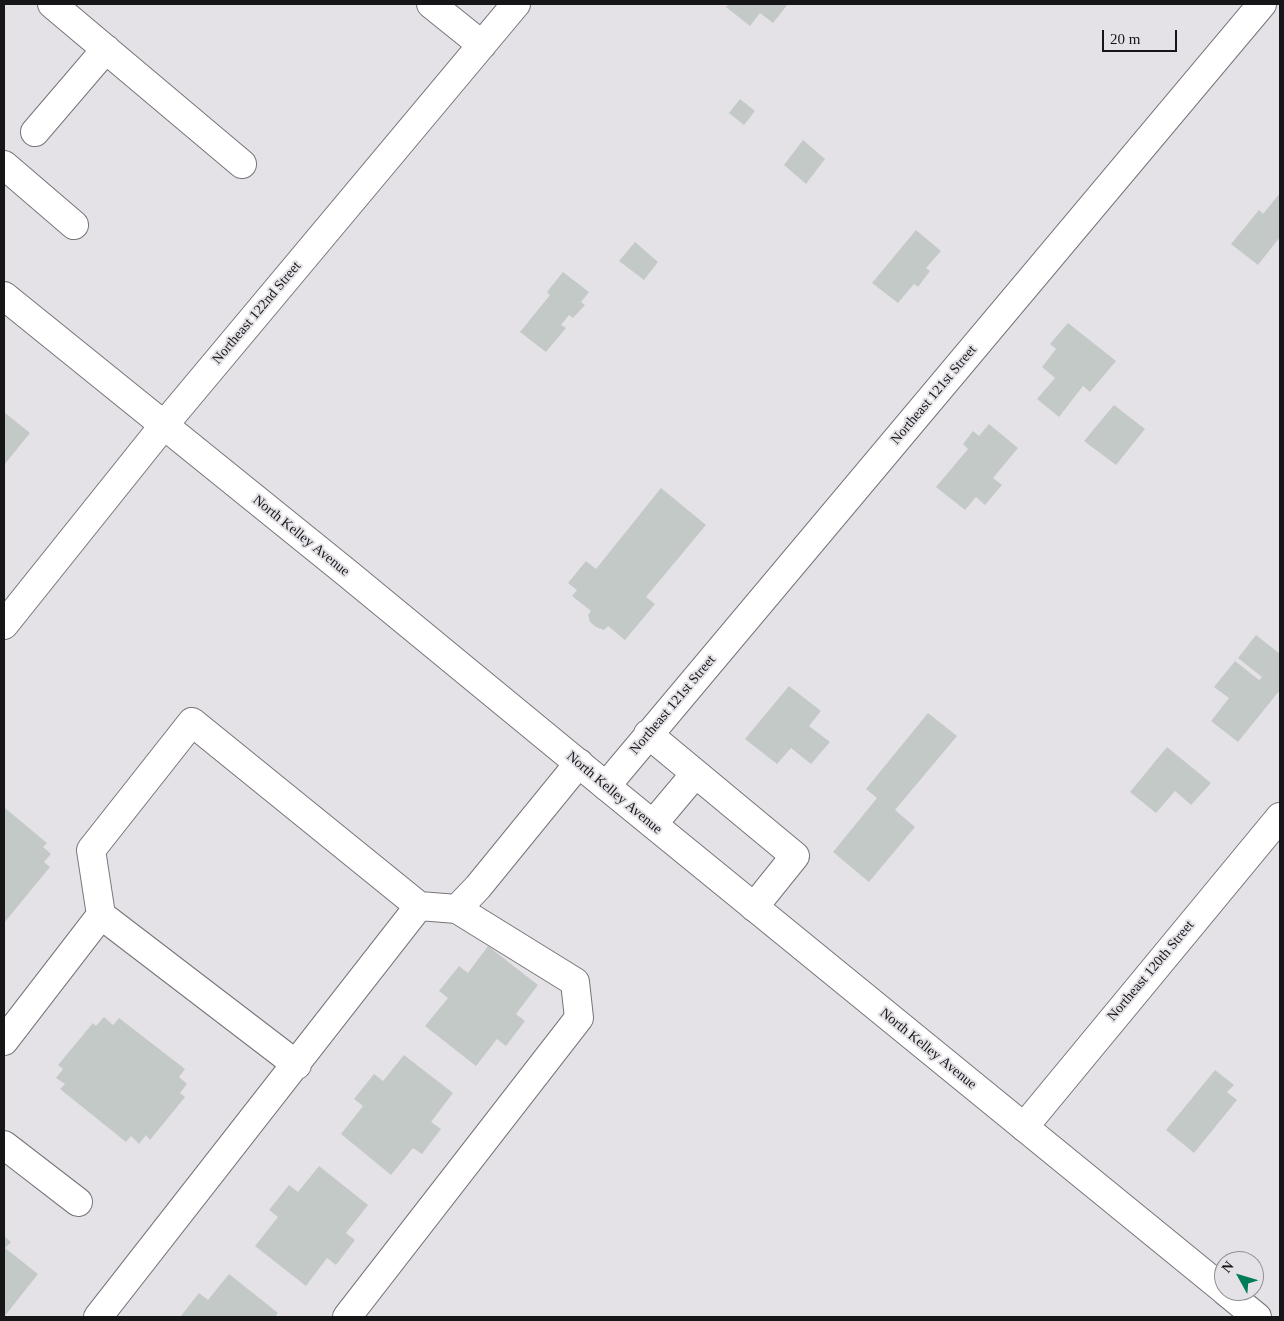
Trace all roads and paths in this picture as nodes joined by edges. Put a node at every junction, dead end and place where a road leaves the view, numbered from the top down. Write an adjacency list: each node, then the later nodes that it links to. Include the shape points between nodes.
1 (52, 4): 6 (street)
2 (431, 4): 5 (street)
3 (516, 4): 5 (street, Northeast 122nd Street)
4 (1262, 4): 14 (street, Northeast 121st Street)
5 (482, 45): 12 (street, Northeast 122nd Street)
6 (106, 49): 7 (street); 8 (street)
7 (35, 132)
8 (242, 164)
9 (4, 165): 10 (street)
10 (74, 225)
11 (4, 296): 12 (street, North Kelley Avenue)
12 (164, 425): 13 (street, Northeast 122nd Street); 15 (street, North Kelley Avenue)
13 (4, 625)
14 (648, 734): 16 (street); 17 (street, Northeast 121st Street)
15 (580, 763): 17 (street, North Kelley Avenue); 22 (street)
16 (695, 774): 19 (street); 21 (street, via 795,856)
17 (606, 786): 19 (street, North Kelley Avenue)
18 (1280, 818): 26 (street, Northeast 120th Street)
19 (652, 824): 21 (street, North Kelley Avenue)
20 (419, 906): 22 (street); 23 (street, via 192,722 91,850); 25 (street)
21 (754, 907): 26 (street, North Kelley Avenue)
22 (457, 909): 32 (street, via 575,982 579,1018)
23 (101, 915): 24 (street); 25 (street)
24 (4, 1041)
25 (297, 1065): 31 (street)
26 (1024, 1127): 29 (street, North Kelley Avenue)
27 (4, 1144): 28 (street)
28 (78, 1202)
29 (1214, 1283)
30 (1237, 1301): 33 (street, North Kelley Avenue)
31 (98, 1317)
32 (347, 1317)
33 (1257, 1317)

